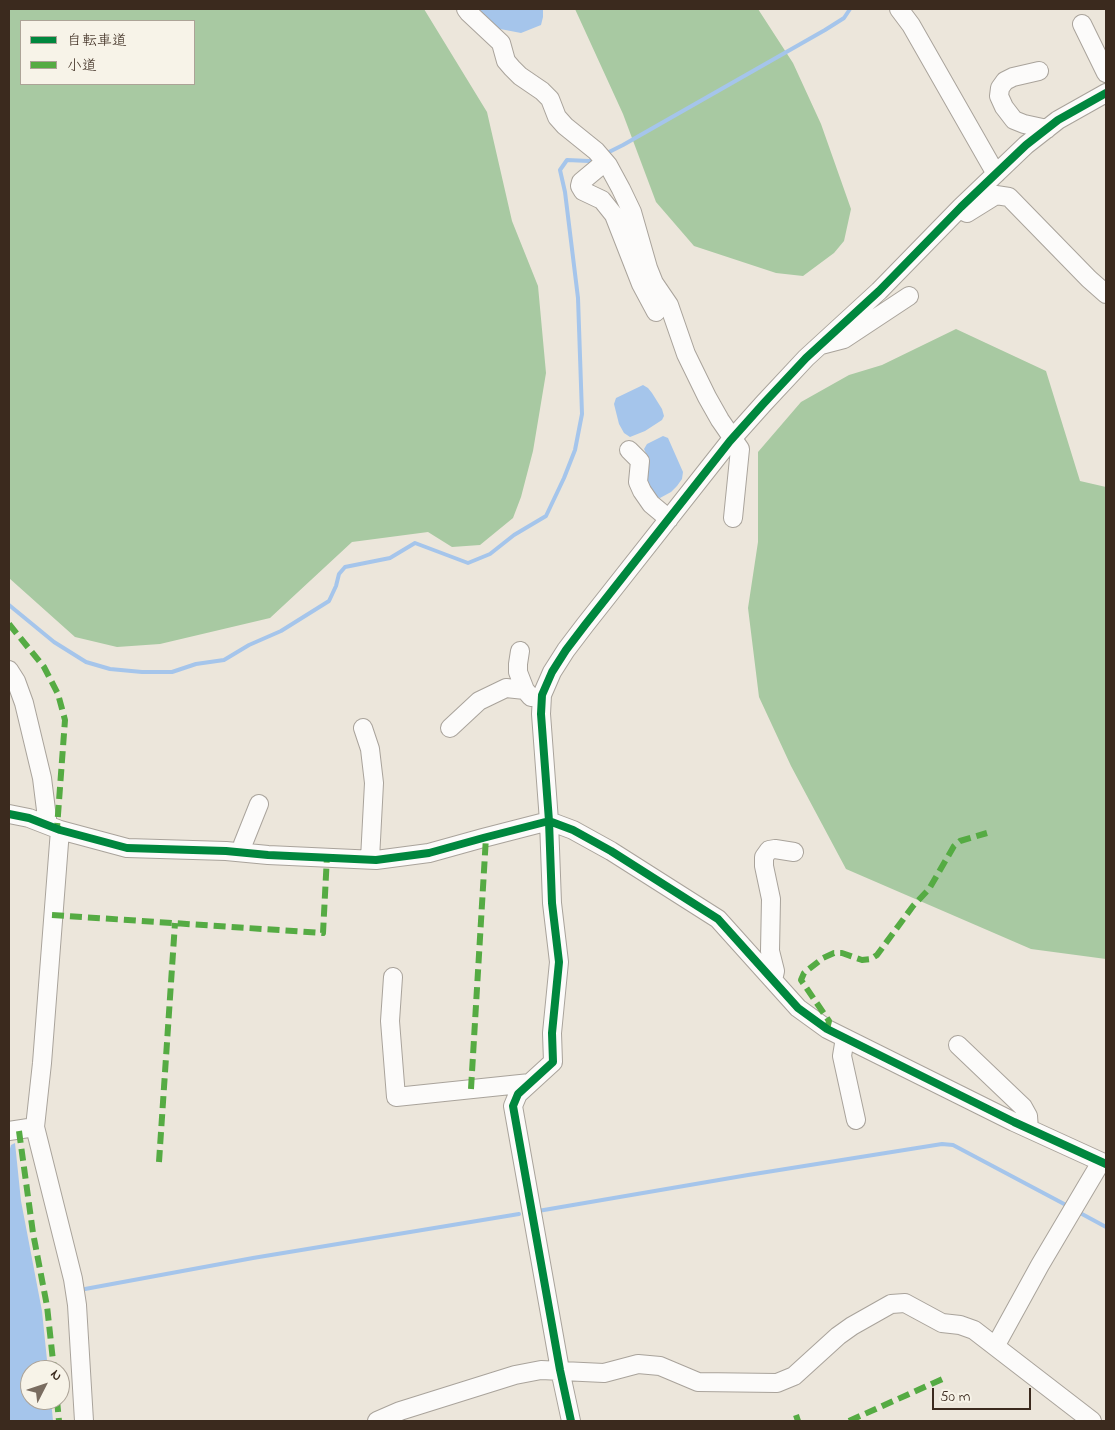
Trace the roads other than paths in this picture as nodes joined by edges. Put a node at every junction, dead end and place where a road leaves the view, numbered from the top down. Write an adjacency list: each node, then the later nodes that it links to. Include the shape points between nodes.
1 (466, 9): 8 (street, via 502,43 506,61 512,68 550,99 557,117)
2 (899, 9): 9 (street)
3 (1082, 24): 5 (street)
4 (1039, 71): 7 (street, via 1006,81 999,96 1014,120)
5 (1106, 74)
6 (1106, 93): 7 (street)
7 (1048, 129): 9 (street)
8 (605, 162): 13 (street, via 580,186 583,191 602,200 614,215 641,284); 15 (street, via 632,212 648,268 669,305 697,378)
9 (996, 174): 10 (street)
10 (961, 207): 11 (street, via 967,213 996,195 1009,197); 14 (street, via 879,291)
11 (1106, 294)
12 (909, 296): 14 (street, via 844,339)
13 (656, 312)
14 (819, 346): 15 (street)
15 (732, 439): 17 (street, via 740,449); 18 (street)
16 (629, 450): 18 (street, via 640,462 638,482 642,491 651,504)
17 (734, 518)
18 (669, 519): 22 (street, via 566,650 552,672)
19 (520, 651): 21 (street, via 518,672)
20 (9, 670): 28 (street, via 24,703 42,778 47,818)
21 (525, 690): 22 (street, via 530,697); 24 (street, via 506,688 479,701)
22 (542, 700): 27 (street)
23 (363, 728): 31 (street, via 370,749 374,783)
24 (450, 728)
25 (259, 804): 29 (street)
26 (9, 814): 28 (street)
27 (549, 821): 31 (street, via 429,853); 33 (street, via 611,851 718,919); 36 (street, via 552,903 559,962 552,1033 553,1062)
28 (53, 827): 29 (street, via 127,848); 38 (street, via 42,1063)
29 (242, 852): 31 (street)
30 (794, 852): 33 (street, via 775,849 769,850 764,857 770,898)
31 (370, 859)
32 (393, 977): 36 (street, via 390,1021 396,1097)
33 (773, 980): 34 (street, via 798,1008)
34 (845, 1038): 37 (street, via 842,1056); 39 (street)
35 (958, 1045): 39 (street, via 1023,1107)
36 (530, 1083): 43 (street, via 518,1094 513,1106)
37 (856, 1120)
38 (35, 1127): 40 (street); 44 (street, via 74,1279)
39 (1029, 1129): 41 (street)
40 (9, 1132)
41 (1104, 1163): 42 (street, via 1068,1216)
42 (996, 1345): 43 (street, via 974,1330 942,1324 905,1303 898,1303 852,1326 794,1376 777,1383 698,1382 660,1366 638,1364 604,1373); 47 (street)
43 (560, 1370): 45 (street, via 515,1375); 46 (street)
44 (84, 1421)
45 (377, 1421)
46 (571, 1421)
47 (1092, 1421)

